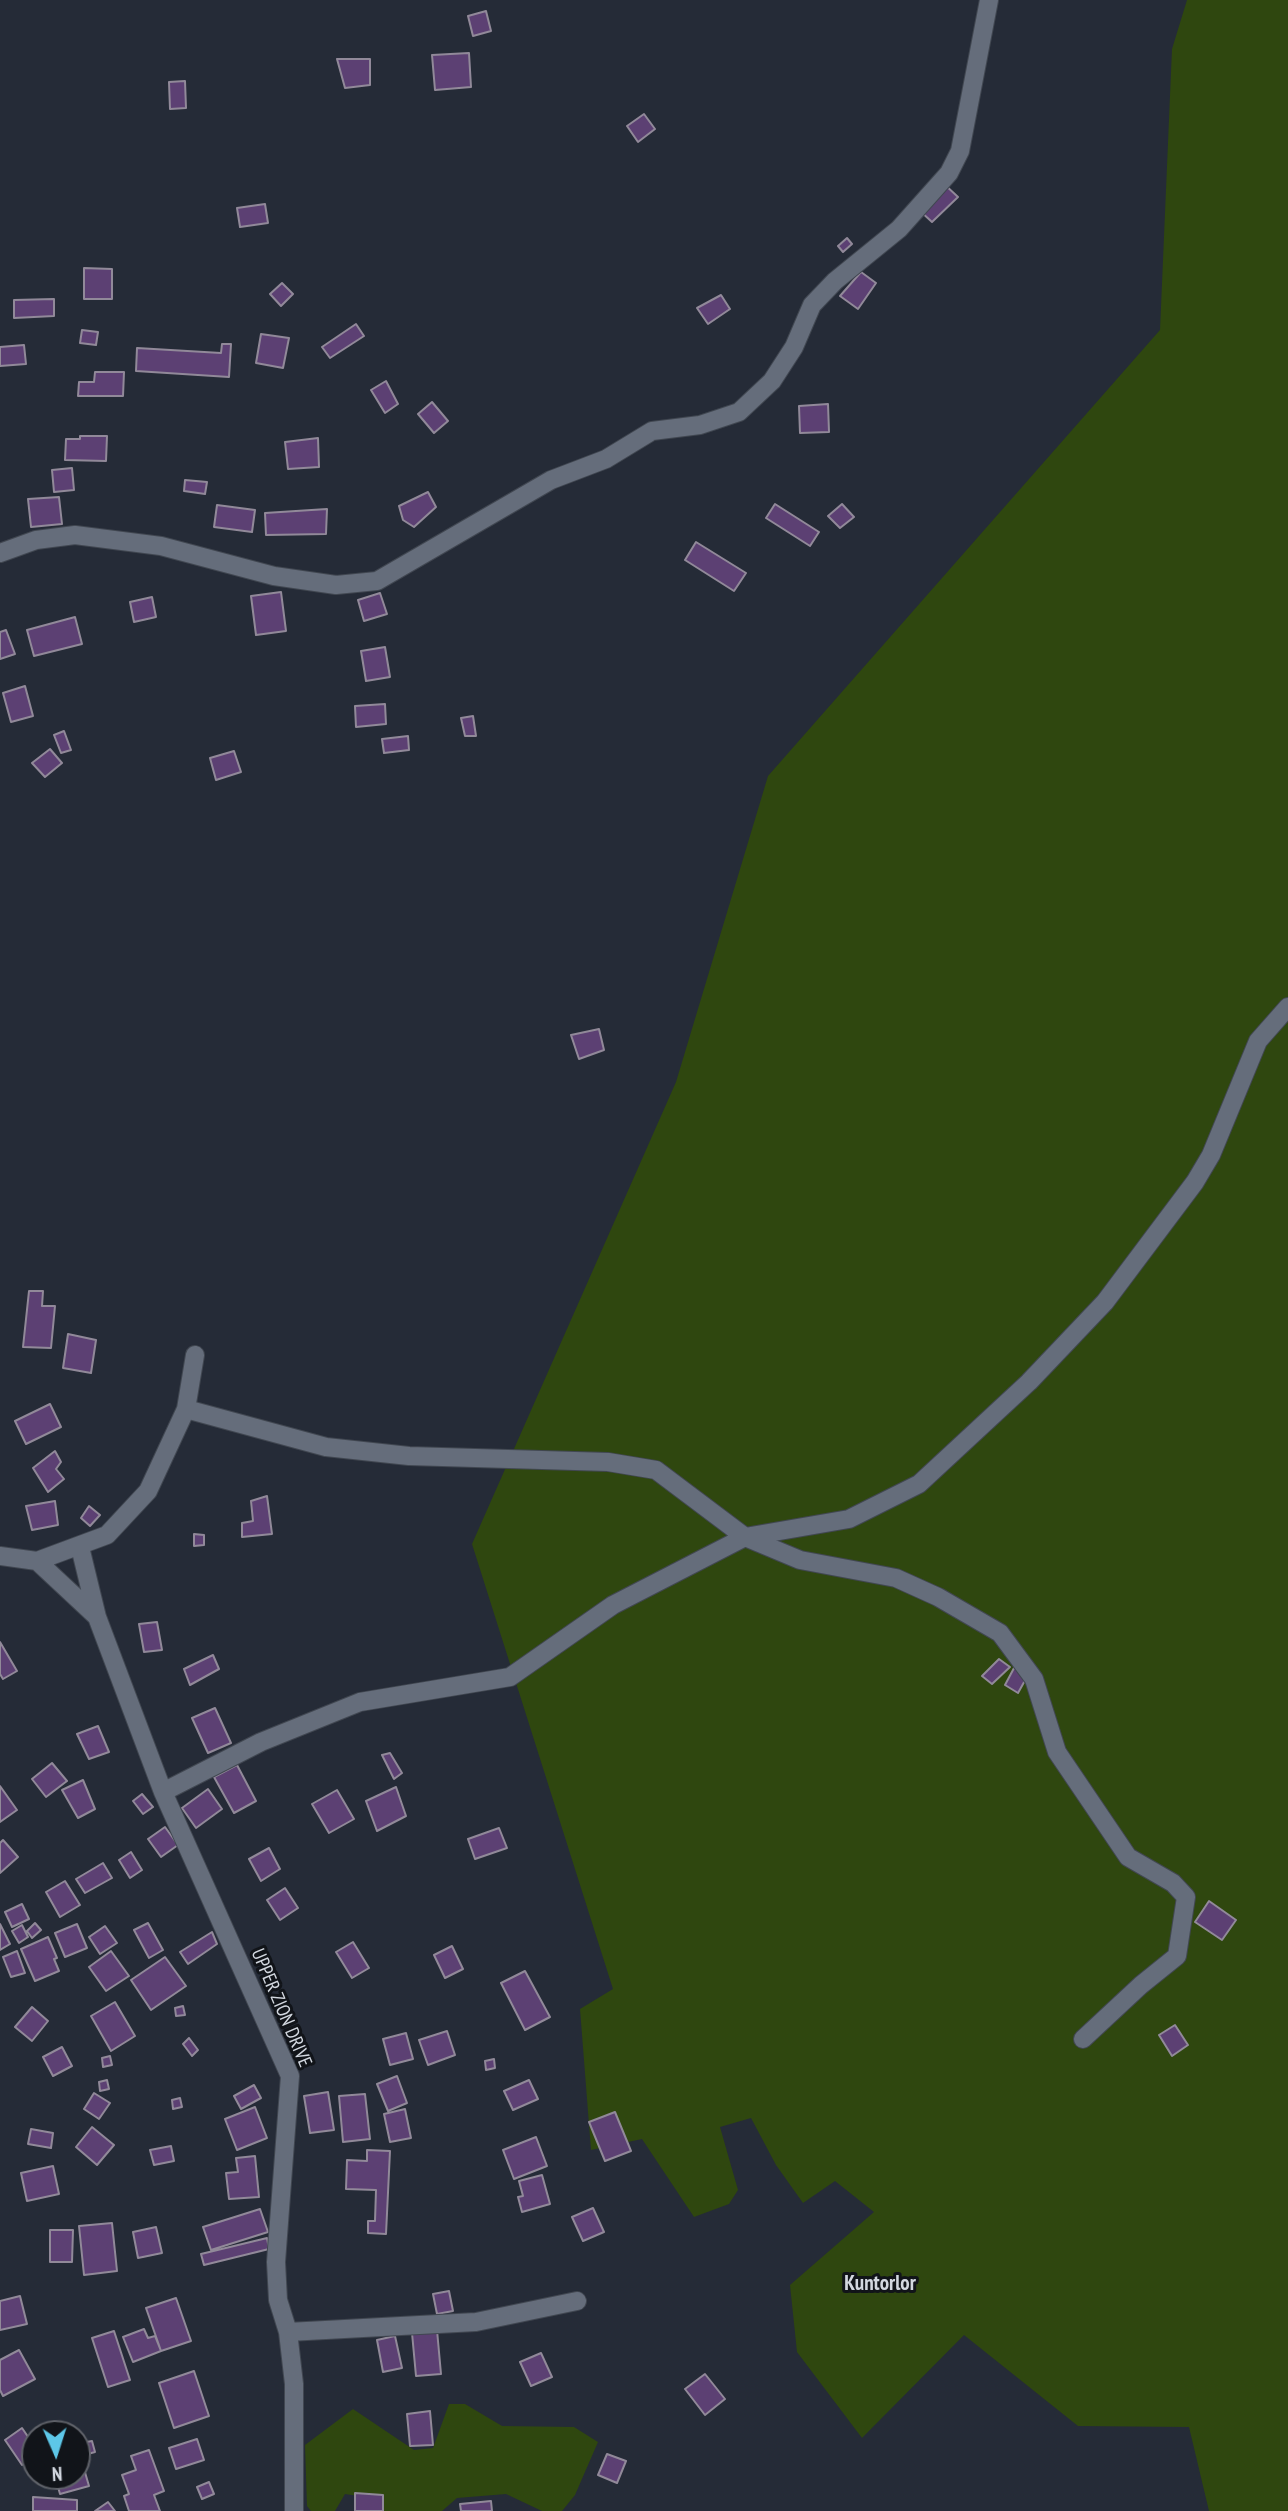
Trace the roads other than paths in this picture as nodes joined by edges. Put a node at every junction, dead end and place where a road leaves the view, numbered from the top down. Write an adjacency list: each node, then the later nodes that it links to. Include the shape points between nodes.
1 (989, 0): 2 (street, via 960,151 949,173 899,229 812,306 772,381 739,412 700,425 652,431 606,459 551,480 376,581 311,582 161,546 75,535 36,540)
2 (0, 553)
3 (1288, 1007): 6 (street, via 1258,1041 1195,1182 1105,1301 1029,1382 919,1484 849,1520)
4 (195, 1355): 5 (street)
5 (186, 1409): 6 (street, via 326,1447 409,1456 608,1461 656,1470); 7 (street, via 148,1492 107,1535)
6 (745, 1537): 11 (street, via 613,1605 510,1677 360,1702 261,1742); 12 (street, via 800,1560 897,1578 1000,1633 1034,1679 1057,1752 1128,1857 1173,1883 1186,1897 1177,1956)
7 (80, 1547): 9 (street); 10 (street, UPPER ZION DRIVE)
8 (0, 1556): 9 (street)
9 (37, 1561): 10 (street)
10 (97, 1617): 11 (street, UPPER ZION DRIVE)
11 (163, 1792): 14 (street, UPPER ZION DRIVE, via 290,2076 276,2262 278,2300)
12 (1083, 2039)
13 (577, 2301): 14 (street, via 476,2322)
14 (288, 2332): 15 (street, UPPER ZION DRIVE, via 294,2384)
15 (294, 2511)

